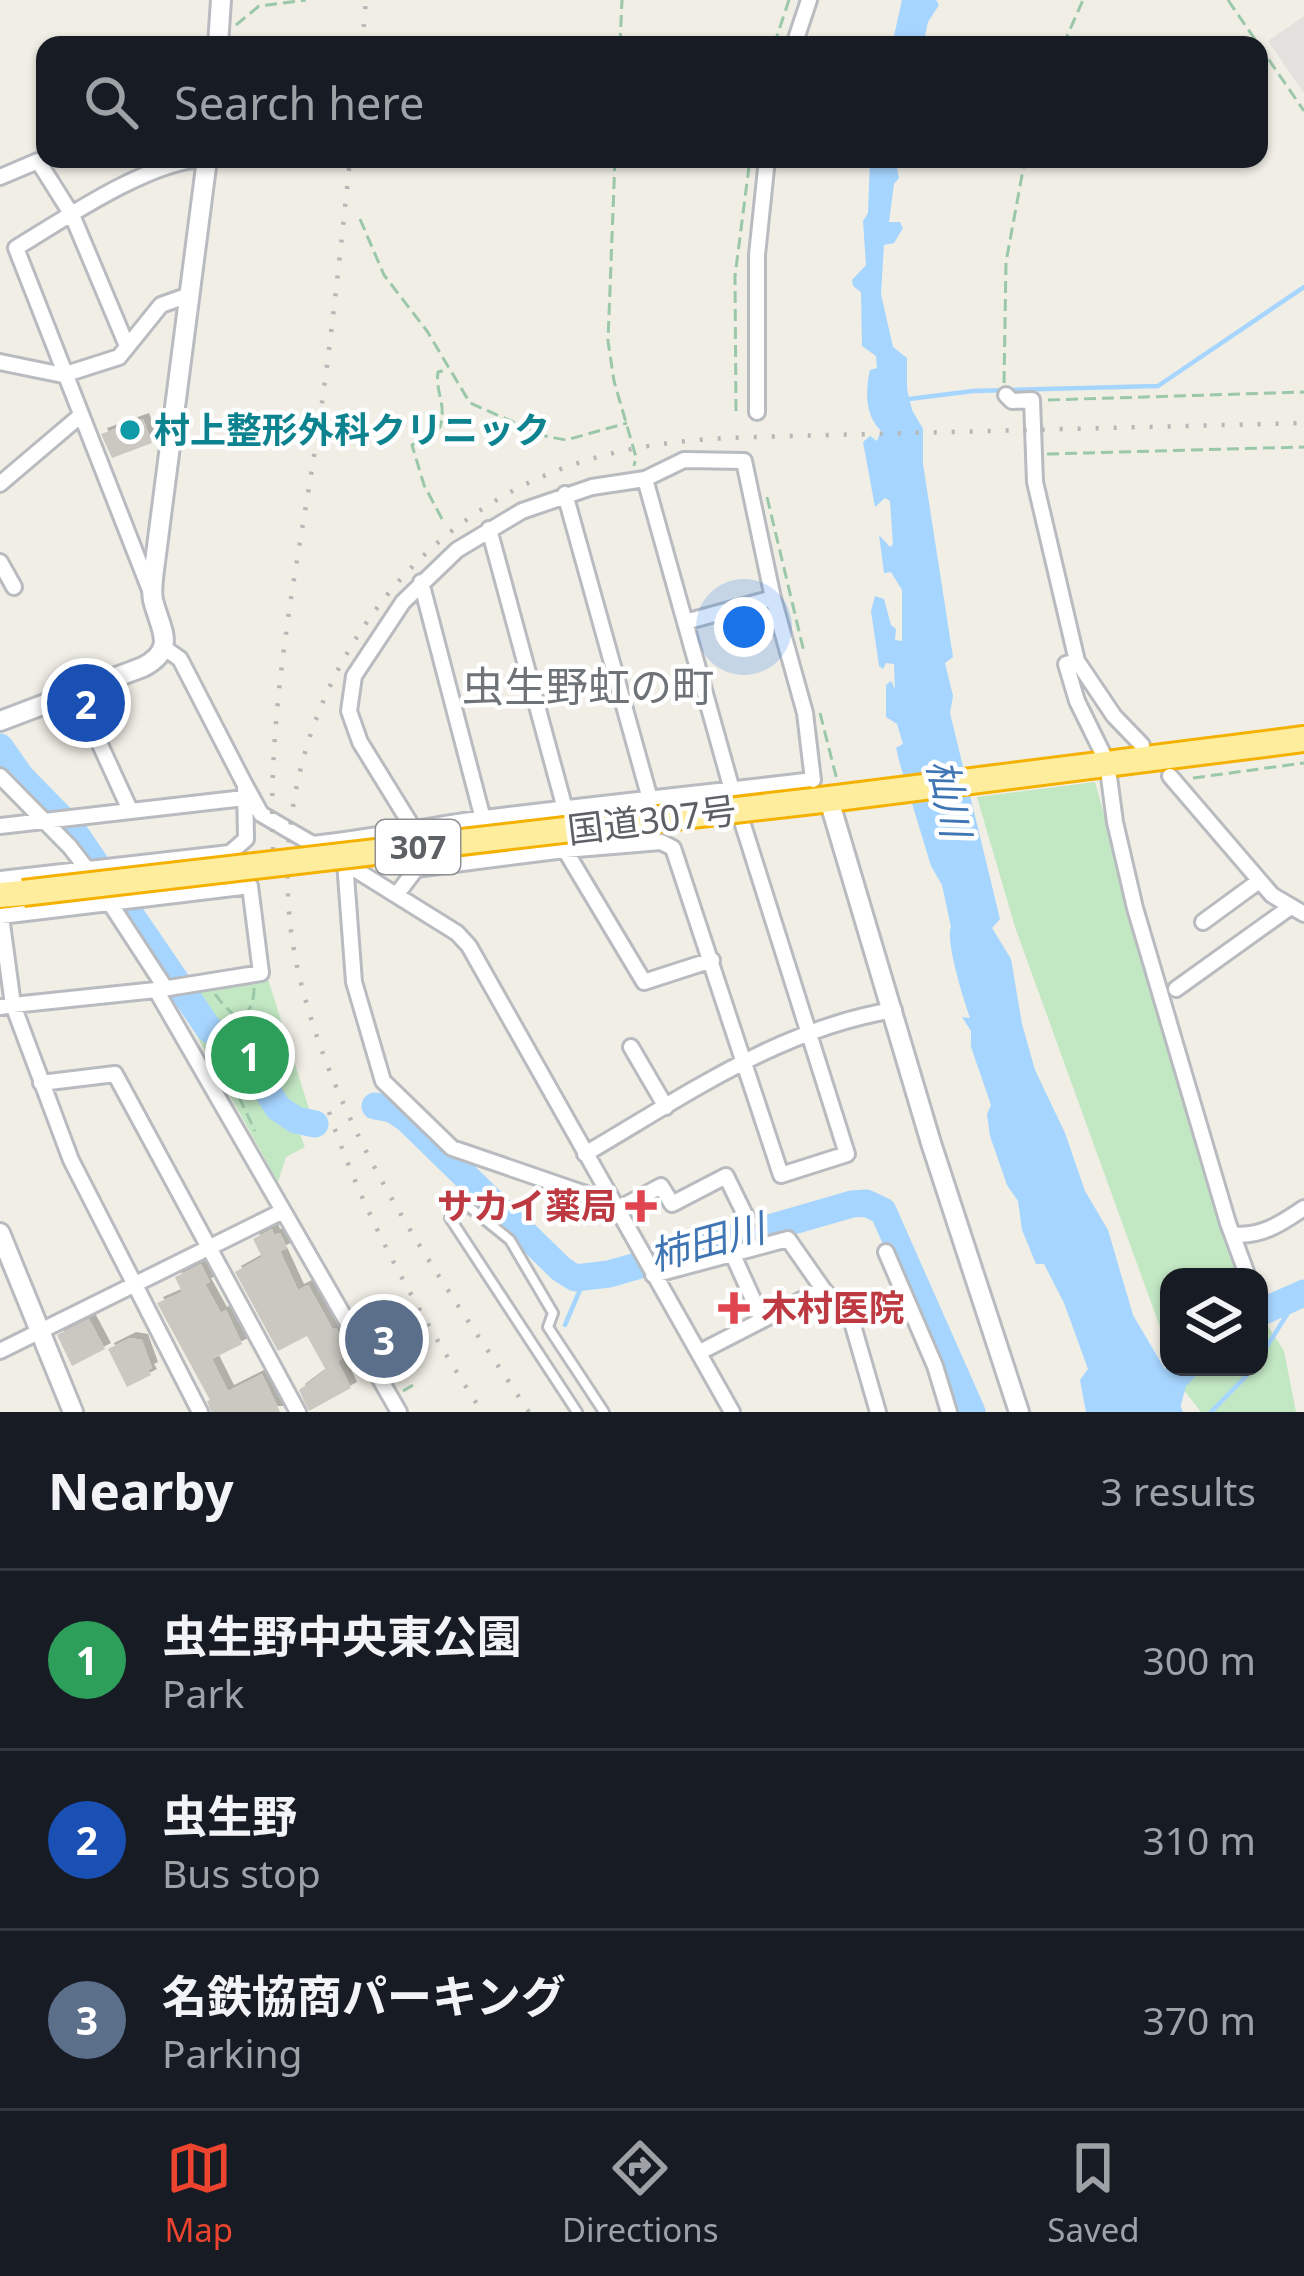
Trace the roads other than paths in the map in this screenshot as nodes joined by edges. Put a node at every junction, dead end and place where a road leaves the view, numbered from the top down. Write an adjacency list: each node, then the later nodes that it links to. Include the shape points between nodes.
1 (221, 0): 3 (street)
2 (809, 0): 4 (street)
3 (219, 36)
4 (797, 36)
5 (36, 162): 10 (street)
6 (42, 168): 11 (street)
7 (163, 168): 11 (street)
8 (204, 168): 12 (street)
9 (766, 168): 17 (street)
10 (0, 177)
11 (72, 214): 13 (street); 15 (street, via 16,248)
12 (189, 295): 13 (street, via 161,305); 26 (street)
13 (127, 346): 15 (street, via 119,357)
14 (0, 362): 15 (street)
15 (63, 375): 18 (street)
16 (1005, 388): 30 (street, via 1012,401 1032,400 1041,518)
17 (757, 412)
18 (80, 416): 20 (street); 26 (street)
19 (638, 474): 21 (street); 27 (street, via 684,460 744,461); 28 (street)
20 (1, 482)
21 (565, 494): 22 (street); 40 (street)
22 (489, 529): 24 (street); 42 (street)
23 (0, 562): 25 (street)
24 (421, 582): 44 (street); 47 (street, via 360,666 350,699 360,742)
25 (14, 587)
26 (152, 595): 29 (street)
27 (773, 598): 28 (street); 38 (street, via 805,713 813,780)
28 (685, 622): 38 (street)
29 (163, 647): 31 (street, via 143,668); 39 (street, via 180,659)
30 (1077, 661): 34 (street); 35 (street, via 1066,664)
31 (76, 692): 32 (street); 43 (street)
32 (0, 722)
33 (1304, 739): 35 (highway, 国道307号 / 307)
34 (1142, 745)
35 (1100, 763): 41 (highway, 国道307号 / 307); 77 (street)
36 (0, 776): 45 (street)
37 (1172, 778): 54 (street)
38 (732, 790): 40 (street); 66 (street)
39 (244, 791): 43 (street); 48 (street, via 261,814); 51 (street, via 246,839 230,853)
40 (650, 799): 42 (street)
41 (834, 799): 55 (highway, 国道307号 / 307, bridge); 65 (street)
42 (565, 809): 44 (street)
43 (130, 810): 45 (street)
44 (483, 818): 47 (street)
45 (47, 820): 46 (street); 51 (street)
46 (0, 826)
47 (413, 829): 48 (street); 52 (street)
48 (312, 844): 50 (street)
49 (565, 850): 52 (street); 61 (street, via 644,982); 61 (street, via 661,842 673,848)
50 (345, 862): 56 (street); 72 (street, via 354,982 383,1081 452,1148)
51 (89, 868): 53 (street); 57 (street)
52 (416, 869): 56 (street)
53 (0, 879)
54 (1259, 881): 58 (street); 60 (street)
55 (11, 894)
56 (397, 894): 71 (street, via 470,946)
57 (110, 904): 59 (street); 62 (street); 62 (street, via 250,886 261,973)
58 (1297, 911): 63 (street)
59 (1, 916): 64 (street)
60 (1203, 922)
61 (712, 960): 68 (street)
62 (163, 989): 64 (street); 74 (street)
63 (1176, 989)
64 (6, 1006): 69 (street)
65 (894, 1010): 66 (street); 100 (street)
66 (808, 1032): 68 (street); 68 (street, via 847,1154 781,1175)
67 (631, 1047): 70 (street)
68 (744, 1063): 70 (street)
69 (41, 1083): 78 (street, via 115,1074); 83 (street)
70 (666, 1107): 71 (street)
71 (585, 1154): 72 (street)
72 (616, 1207): 75 (street, via 661,1186 672,1204 726,1176); 81 (street)
73 (1304, 1208): 77 (street, via 1250,1236)
74 (280, 1211): 78 (street); 94 (street)
75 (748, 1221)
76 (0, 1233): 87 (street)
77 (1232, 1234): 82 (street)
78 (208, 1247): 83 (street); 93 (street)
79 (886, 1252): 99 (street)
80 (732, 1253): 81 (street); 84 (street, via 788,1239); 85 (street)
81 (648, 1266): 90 (street)
82 (1245, 1268)
83 (134, 1285): 87 (street); 92 (street)
84 (823, 1289): 85 (street); 98 (street, via 852,1322)
85 (762, 1319): 90 (street)
86 (548, 1327): 88 (lane); 88 (lane, via 553,1312 510,1240 468,1206 450,1218); 96 (lane)
87 (40, 1331): 89 (street); 91 (street)
88 (530, 1339): 95 (lane)
89 (0, 1352)
90 (700, 1352): 97 (street)
91 (73, 1412)
92 (200, 1412)
93 (298, 1412)
94 (400, 1412)
95 (577, 1412)
96 (604, 1412)
97 (732, 1412)
98 (878, 1412)
99 (949, 1412)
100 (1019, 1412)

